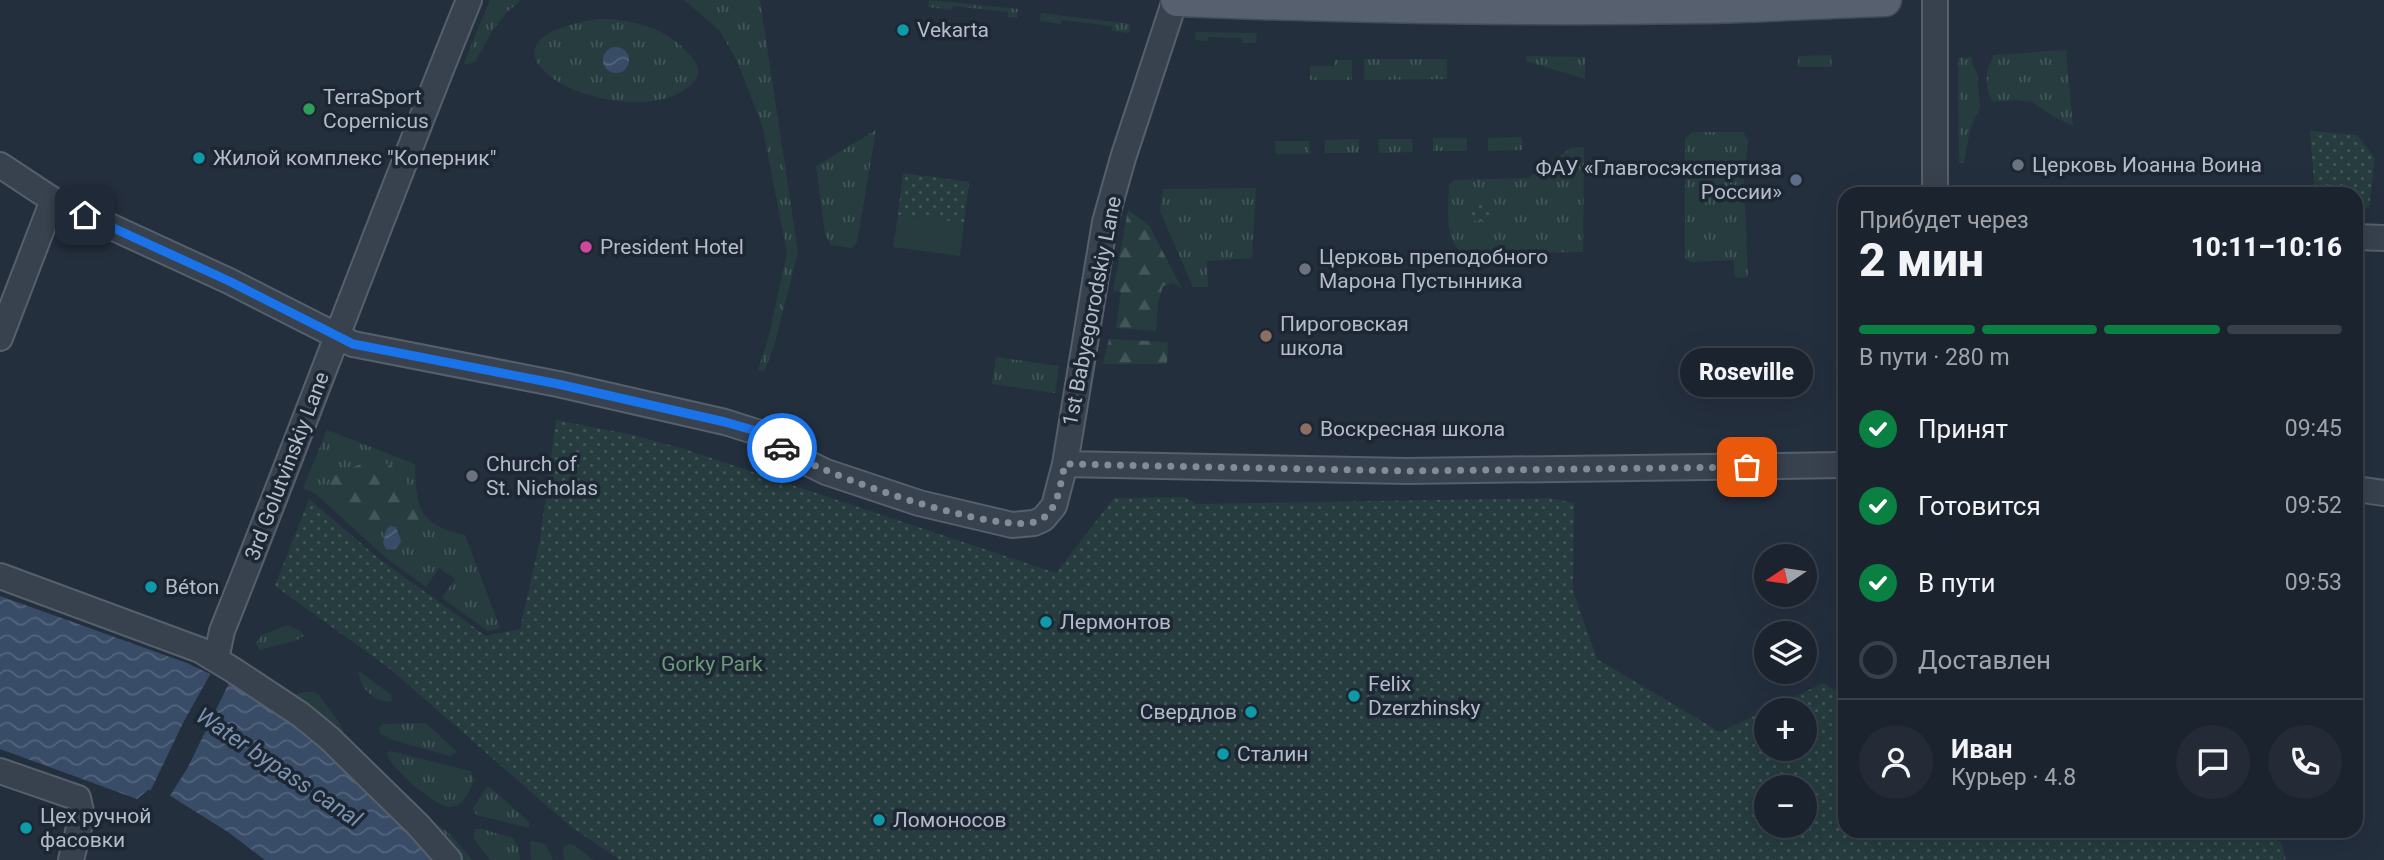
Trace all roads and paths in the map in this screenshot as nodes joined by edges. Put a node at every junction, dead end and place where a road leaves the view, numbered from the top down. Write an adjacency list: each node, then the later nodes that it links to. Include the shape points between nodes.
1 (469, 0): 11 (street, 3rd Golutvinskiy Lane)
2 (1176, 0): 3 (main road, via 1347,7 1588,8); 12 (street, 1st Babyegorodskiy Lane, via 1105,222)
3 (1885, 0)
4 (1935, 0): 6 (street)
5 (0, 165): 7 (street)
6 (1935, 187)
7 (52, 200): 10 (street); 11 (street, via 229,281)
8 (2363, 237): 9 (street)
9 (2384, 238)
10 (0, 338)
11 (338, 338): 12 (street, 1st Babyegorodskiy Lane, via 725,422 763,433 791,455 826,472 919,503 1012,525 1043,519 1054,506); 17 (street, 3rd Golutvinskiy Lane, via 222,631)
12 (1065, 464): 13 (street, via 1407,471)
13 (1838, 465)
14 (2363, 490): 15 (street)
15 (2384, 493)
16 (0, 576): 17 (street)
17 (216, 659): 20 (street, via 329,738)
18 (0, 771): 19 (street, via 78,798 82,816)
19 (71, 860)
20 (449, 860)

